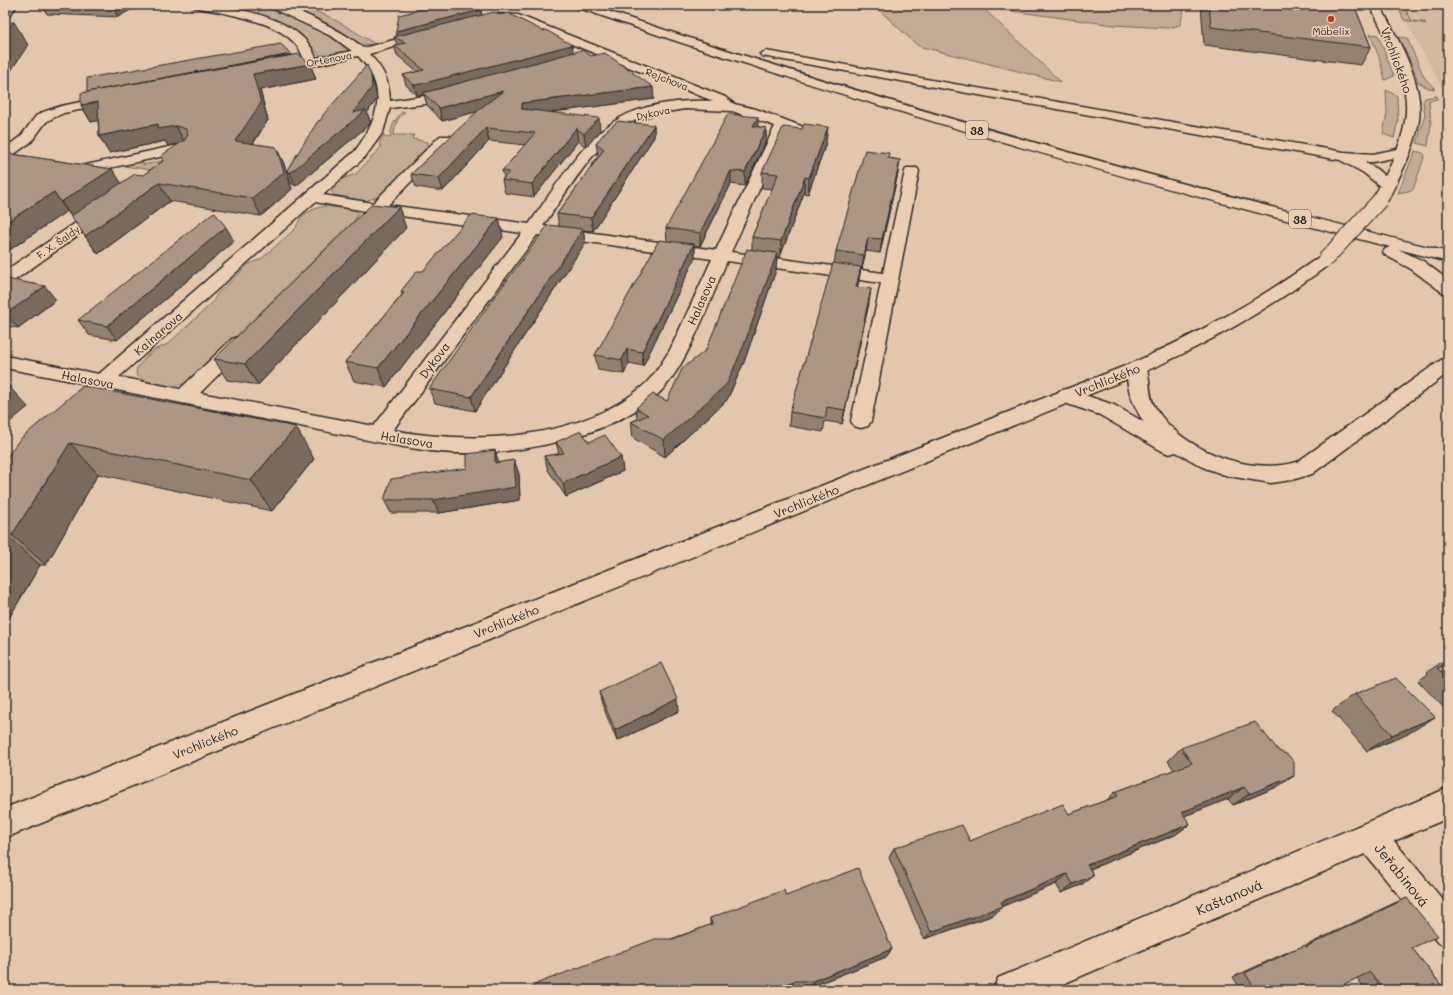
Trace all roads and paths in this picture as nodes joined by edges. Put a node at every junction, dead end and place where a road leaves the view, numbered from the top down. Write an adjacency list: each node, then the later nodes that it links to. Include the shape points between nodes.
1 (8, 5): 6 (street, via 10,8)
2 (199, 5): 7 (street)
3 (270, 5): 7 (street, Kainarova); 10 (street, Kainarova, via 316,24)
4 (582, 5): 24 (street, via 742,50); 32 (street, 38, via 844,92)
5 (1375, 5): 22 (street, Vrchlického, via 1410,89 1413,108 1408,137)
6 (5, 14)
7 (243, 14): 13 (street, via 289,32 306,47)
8 (492, 17): 11 (street, Rejchova, via 514,17)
9 (433, 32): 10 (street, Ortenova)
10 (363, 52): 13 (street, Ortenova); 17 (street, Kainarova, via 381,78)
11 (601, 53): 12 (street); 18 (street, Rejchova, via 721,100)
12 (586, 58)
13 (311, 63): 14 (street, Ortenova)
14 (269, 70)
15 (471, 88): 17 (street, via 424,100)
16 (123, 98): 23 (street, via 61,110 48,115 41,119 26,138)
17 (385, 105): 34 (street, Kainarova, via 376,133 360,154)
18 (730, 107): 19 (street, Dykova, via 744,109); 38 (street, Dykova, via 693,106 667,109 644,113 617,125 601,139)
19 (782, 124): 20 (street, Dykova); 39 (street, Halasova)
20 (813, 134)
21 (445, 139): 36 (street)
22 (1402, 152): 24 (street, via 1373,158); 33 (street, Vrchlického)
23 (5, 154)
24 (1332, 154): 33 (street, via 1356,163)
25 (5, 159): 26 (street)
26 (22, 161)
27 (172, 164): 29 (street, via 189,150 178,149)
28 (72, 167): 29 (street)
29 (86, 169): 31 (street)
30 (912, 171): 42 (street)
31 (129, 175)
32 (1156, 181): 40 (street, 38); 43 (street, via 1387,251 1417,265)
33 (1387, 185): 47 (street, Vrchlického, bridge, via 1380,200 1325,260 1246,314)
34 (312, 197): 36 (street); 48 (street, Kainarova)
35 (118, 200): 41 (street, F. X. Šaldy)
36 (377, 207): 37 (street); 38 (street)
37 (360, 224)
38 (533, 229): 39 (street); 53 (street, Dykova)
39 (722, 255): 42 (street); 53 (street, Halasova, via 680,348 651,389 628,405 586,426 521,442 453,445 424,443)
40 (1448, 257)
41 (5, 279)
42 (890, 279): 52 (street)
43 (1448, 288)
44 (247, 335): 49 (street)
45 (5, 362): 48 (street, Halasova)
46 (1448, 364): 54 (street, via 1304,468 1272,475 1242,471)
47 (1137, 368): 50 (street, Vrchlického); 54 (street, via 1140,396 1152,418 1166,434)
48 (103, 382): 49 (street, Halasova); 51 (street, Kainarova)
49 (185, 396): 53 (street, Halasova)
50 (1066, 396): 54 (street, via 1107,410 1171,448); 56 (street, Vrchlického)
51 (83, 399)
52 (861, 421)
53 (379, 434)
54 (1207, 461)
55 (1448, 802): 57 (street, Kaštanová)
56 (5, 823)
57 (1371, 837): 58 (street, Jeřabinová); 59 (street, Kaštanová)
58 (1448, 931)
59 (1010, 990)

